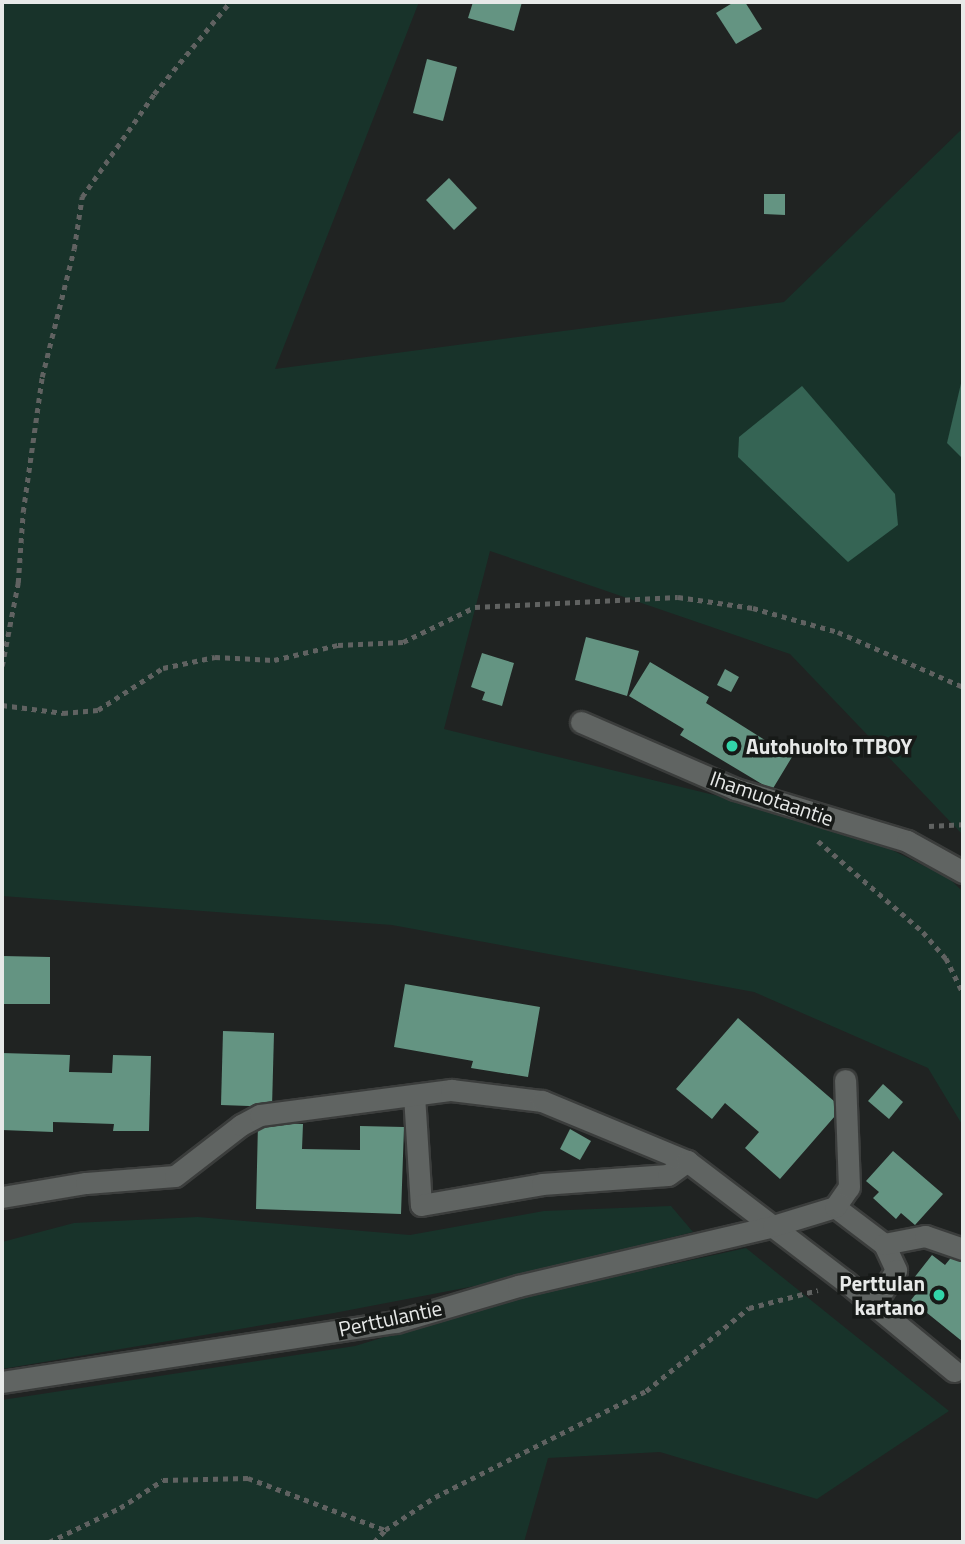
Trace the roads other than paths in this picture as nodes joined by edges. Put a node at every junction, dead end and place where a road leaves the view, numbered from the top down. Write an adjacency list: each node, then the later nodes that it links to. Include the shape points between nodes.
1 (581, 722): 2 (street, Ihamuotaantie, via 735,789 907,841)
2 (963, 872)
3 (845, 1080): 7 (street, via 849,1186)
4 (414, 1095): 5 (street, via 451,1090 542,1101); 5 (street, via 421,1205 541,1184 667,1175); 6 (street, via 260,1115 175,1176 86,1183)
5 (688, 1161): 8 (street)
6 (2, 1197)
7 (835, 1207): 8 (street, Perttulantie); 9 (street)
8 (773, 1226): 11 (street); 13 (street, Perttulantie, via 518,1286 396,1322)
9 (884, 1244): 10 (street, via 925,1236); 11 (street, via 896,1270)
10 (963, 1249)
11 (874, 1305): 12 (street)
12 (954, 1371)
13 (2, 1382)

